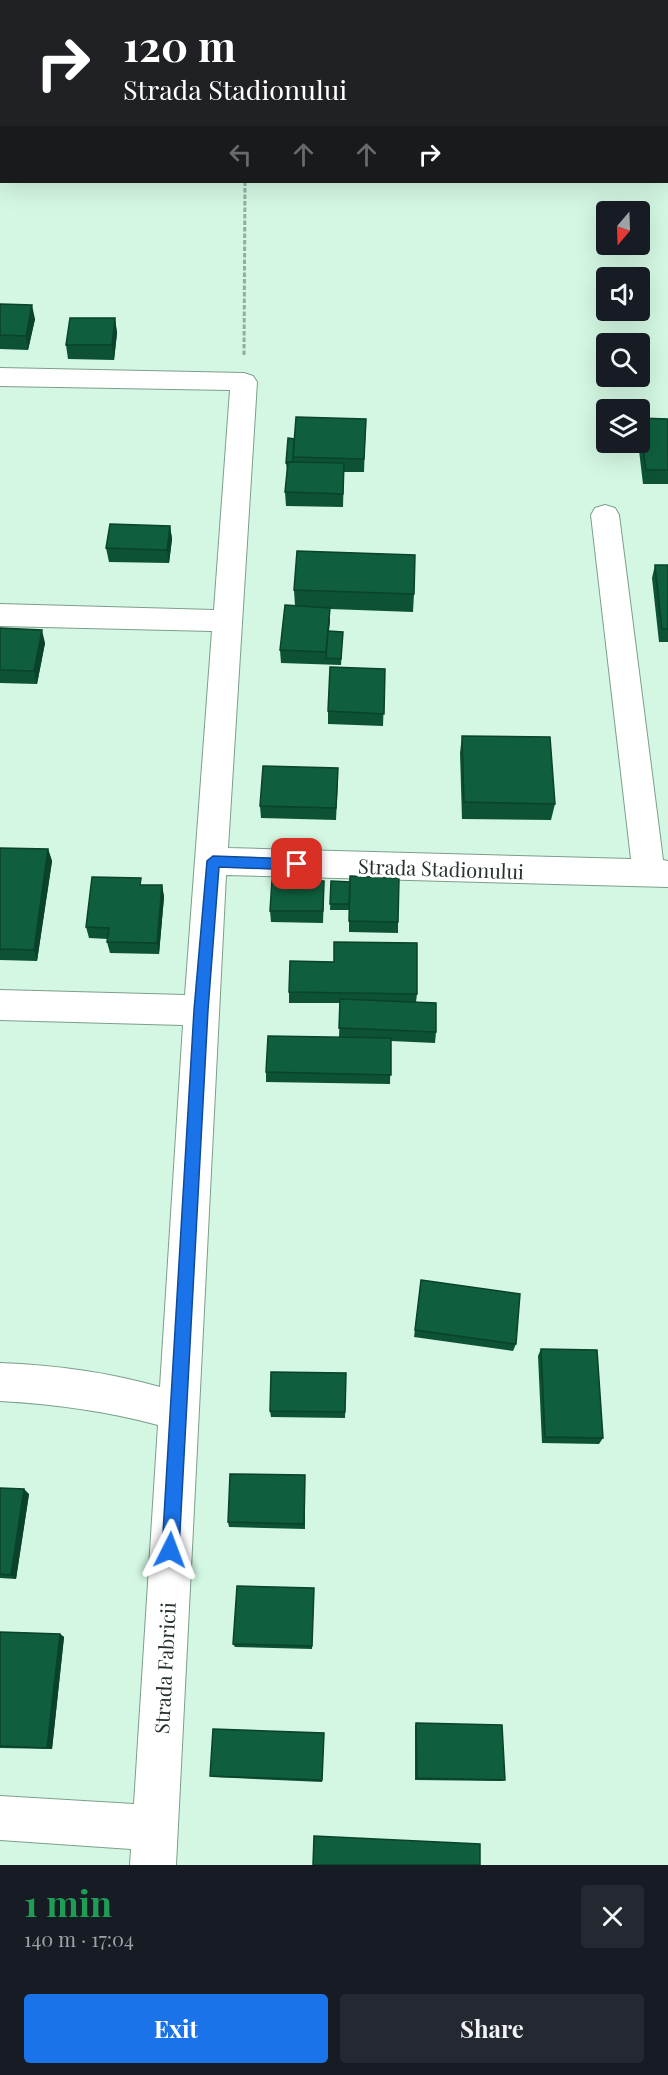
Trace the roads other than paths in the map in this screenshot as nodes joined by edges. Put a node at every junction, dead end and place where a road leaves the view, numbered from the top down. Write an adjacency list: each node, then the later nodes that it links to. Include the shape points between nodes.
1 (0, 377): 4 (street, Strada Fabricii, via 244,382)
2 (605, 515): 6 (street)
3 (0, 615): 4 (street)
4 (228, 621): 5 (street, Strada Fabricii)
5 (213, 861): 6 (street, Strada Stadionului); 8 (street, Strada Fabricii)
6 (658, 874)
7 (0, 1005): 8 (street)
8 (201, 1010): 10 (street, Strada Fabricii)
9 (0, 1382): 10 (street, via 112,1393)
10 (178, 1411): 12 (street, Strada Fabricii)
11 (0, 1818): 12 (street)
12 (154, 1846)

